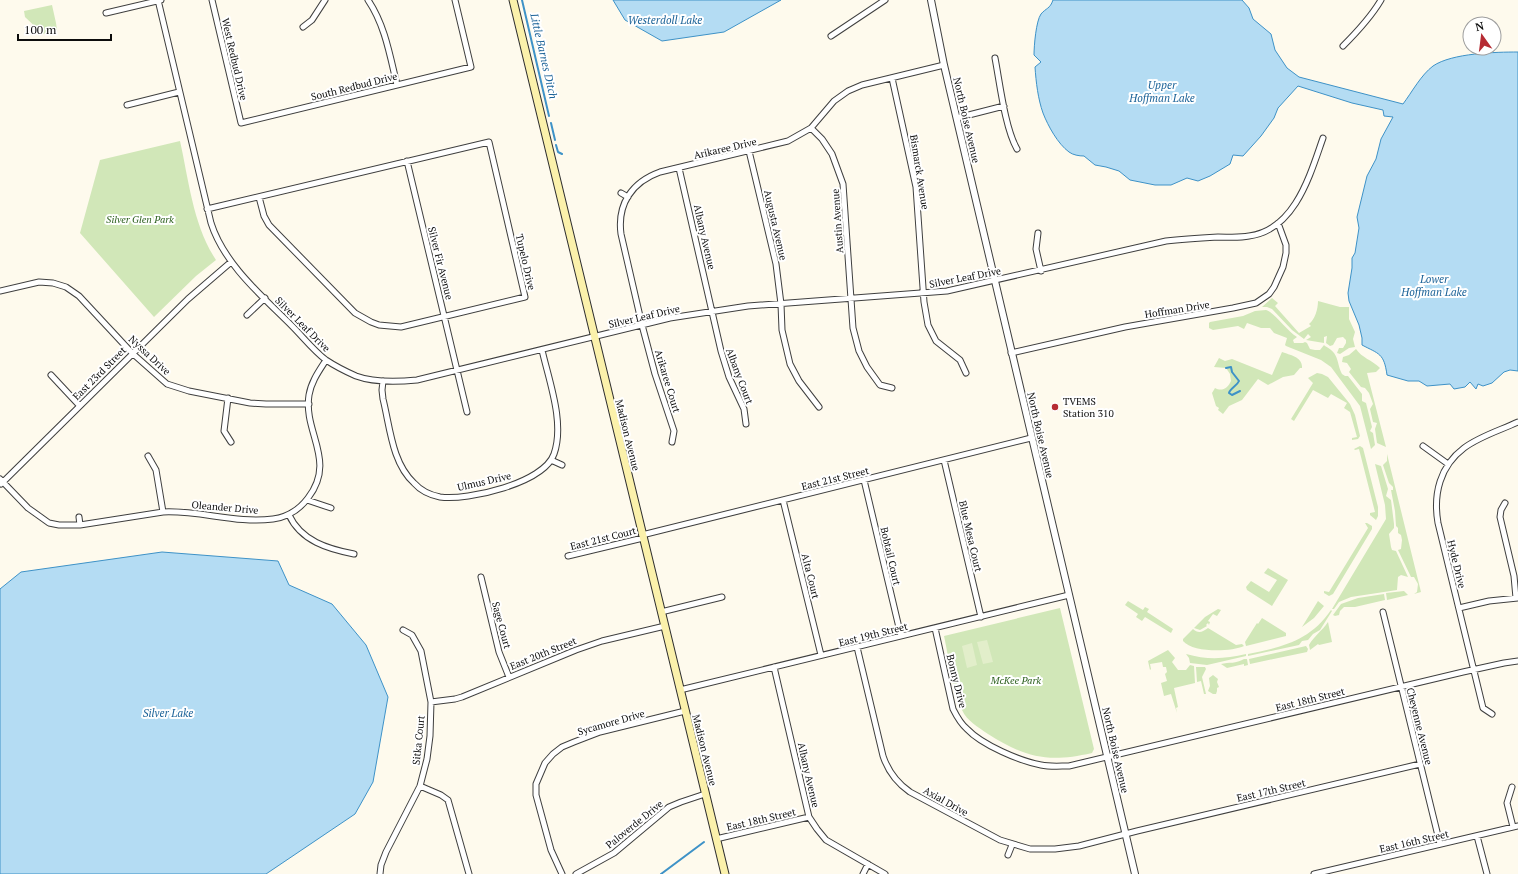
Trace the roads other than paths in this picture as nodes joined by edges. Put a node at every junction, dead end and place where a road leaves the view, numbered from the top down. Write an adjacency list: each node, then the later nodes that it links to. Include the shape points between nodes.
1 (159, 0): 10 (street); 18 (street, Silver Leaf Drive)
2 (212, 0): 22 (street, West Redbud Drive)
3 (324, 0): 11 (street, via 312,20)
4 (368, 0): 17 (street, via 384,33)
5 (455, 0): 17 (street, South Redbud Drive, via 471,67)
6 (513, 0): 47 (main road, Madison Avenue)
7 (885, 0): 12 (street)
8 (931, 0): 15 (street, North Boise Avenue)
9 (1382, 0): 13 (street)
10 (106, 13)
11 (303, 27)
12 (831, 36)
13 (1342, 46)
14 (995, 58): 20 (street)
15 (944, 65): 16 (street, Arikaree Drive); 21 (street, North Boise Avenue)
16 (892, 78): 23 (street, Arikaree Drive, via 862,85 843,94); 39 (street, Bismarck Avenue, via 916,187)
17 (396, 85): 22 (street, South Redbud Drive)
18 (179, 92): 19 (street); 32 (street, Silver Leaf Drive)
19 (127, 105)
20 (1004, 106): 21 (street); 25 (street)
21 (957, 118): 37 (street, North Boise Avenue)
22 (241, 122)
23 (811, 128): 26 (street, Arikaree Drive, via 788,141); 41 (street, Austin Avenue, via 832,154 843,184)
24 (1323, 138): 33 (street, Silver Leaf Drive, via 1299,199)
25 (1017, 149)
26 (749, 152): 28 (street, Arikaree Drive); 42 (street, Augusta Avenue, via 776,264)
27 (408, 161): 30 (street, Tupelo Drive); 45 (street, Silver Fir Avenue); 45 (street, Tupelo Drive, via 488,142 490,149 525,297)
28 (679, 168): 31 (street, Arikaree Drive, via 650,176 633,189); 43 (street, Albany Avenue)
29 (621, 193): 31 (street)
30 (259, 197): 32 (street, Tupelo Drive); 45 (street, Tupelo Drive, via 269,224 355,313 379,325 401,327)
31 (628, 197): 46 (street, Arikaree Drive, via 620,228)
32 (207, 209): 35 (street, Silver Leaf Drive, via 213,231)
33 (1278, 223): 36 (street, Silver Leaf Drive, via 1250,236 1166,241); 50 (street, Hoffman Drive, via 1286,245 1284,267 1269,294 1256,303 1125,326)
34 (1038, 233): 36 (street, via 1036,249)
35 (231, 262): 40 (street, Silver Leaf Drive); 49 (street, East 23rd Street)
36 (1041, 271): 37 (street, Silver Leaf Drive)
37 (995, 281): 39 (street, Silver Leaf Drive); 50 (street, North Boise Avenue)
38 (0, 291): 49 (street, Nyssa Drive, via 38,282 66,287 79,296)
39 (923, 294): 41 (street, Silver Leaf Drive); 53 (street, Bismarck Avenue, via 930,330 940,346 960,360)
40 (264, 298): 44 (street); 51 (street, Silver Leaf Drive)
41 (852, 298): 42 (street, Silver Leaf Drive); 56 (street, Austin Avenue, via 853,328 862,359 880,385)
42 (781, 304): 43 (street, Silver Leaf Drive); 60 (street, Augusta Avenue, via 782,330 790,364)
43 (713, 311): 46 (street, Silver Leaf Drive); 63 (street, Albany Court, via 721,351 729,378 744,409)
44 (247, 315)
45 (445, 316): 52 (street, Silver Fir Avenue)
46 (642, 325): 47 (street, Silver Leaf Drive); 66 (street, Arikaree Court, via 674,431)
47 (594, 336): 48 (street, Silver Leaf Drive); 83 (main road, Madison Avenue)
48 (542, 350): 52 (street, Silver Leaf Drive); 69 (street, via 558,422 558,438)
49 (132, 353): 57 (street, Nyssa Drive, via 167,384); 59 (street, East 23rd Street)
50 (1011, 353): 64 (street, North Boise Avenue)
51 (326, 360): 55 (street, Silver Leaf Drive, via 356,376); 58 (street, Oleander Drive, via 314,380)
52 (457, 370): 55 (street, Silver Leaf Drive, via 417,380); 61 (street, Silver Fir Avenue)
53 (966, 373)
54 (51, 375): 59 (street)
55 (383, 381): 69 (street, Ulmus Drive, via 383,399 396,454 407,476 424,492 448,498 482,493 529,478)
56 (892, 388)
57 (228, 398): 58 (street, Nyssa Drive, via 266,404); 65 (street, via 224,431)
58 (309, 404): 75 (street, Oleander Drive, via 320,454 320,467 316,485)
59 (80, 405): 74 (street, East 23rd Street)
60 (819, 407)
61 (467, 412)
62 (1518, 422): 71 (street, via 1472,443)
63 (746, 424)
64 (1031, 438): 70 (street, East 21st Street); 87 (street, North Boise Avenue)
65 (231, 442)
66 (672, 442)
67 (1423, 446): 71 (street)
68 (148, 456): 79 (street, via 156,470)
69 (551, 460): 72 (street)
70 (944, 460): 73 (street, East 21st Street); 93 (street, Blue Mesa Court)
71 (1448, 464): 90 (street, Hyde Drive, via 1437,488 1435,506)
72 (562, 465)
73 (864, 480): 76 (street, East 21st Street); 97 (street, Bobtail Court)
74 (1, 482): 82 (street, Oleander Drive, via 28,508 49,523)
75 (307, 500): 78 (street); 80 (street, Oleander Drive)
76 (783, 500): 83 (street, East 21st Street); 99 (street, Alta Court)
77 (1505, 504): 89 (street, via 1500,518)
78 (331, 508)
79 (163, 512): 80 (street, Oleander Drive, via 176,511 265,520); 82 (street, Oleander Drive)
80 (289, 515): 84 (street, via 298,529 311,541)
81 (79, 517): 82 (street)
82 (80, 525)
83 (643, 537): 85 (street, East 21st Court); 91 (main road, Madison Avenue)
84 (354, 554)
85 (568, 556)
86 (480, 577): 103 (street, Sage Court, via 499,652)
87 (1069, 595): 93 (street, East 19th Street); 109 (street, North Boise Avenue)
88 (722, 597): 91 (street)
89 (1517, 598): 90 (street)
90 (1459, 608): 102 (street, Hyde Drive)
91 (661, 612): 94 (main road, Madison Avenue)
92 (1383, 612): 104 (street, Cheyenne Avenue)
93 (981, 617): 95 (street, East 19th Street)
94 (664, 626): 103 (street, East 20th Street, via 602,641); 105 (main road, Madison Avenue)
95 (935, 628): 97 (street, East 19th Street); 109 (street, Bonny Drive, via 953,709 974,735 1012,756 1041,765 1069,766)
96 (403, 630): 106 (street, Sitka Court, via 412,635 421,651)
97 (901, 636): 98 (street, East 19th Street)
98 (857, 647): 99 (street, East 19th Street); 119 (street, Axial Drive, via 883,756 893,777 911,793 979,830)
99 (821, 655): 101 (street, East 19th Street)
100 (1518, 661): 102 (street, East 18th Street)
101 (774, 667): 105 (street, East 19th Street); 114 (street, Albany Avenue)
102 (1474, 670): 104 (street, East 18th Street); 108 (street, Hyde Drive, via 1483,708)
103 (509, 677): 106 (street, East 20th Street, via 455,699)
104 (1401, 686): 109 (street, East 18th Street); 110 (street, Cheyenne Avenue)
105 (680, 690): 107 (main road, Madison Avenue)
106 (431, 702): 111 (street, Sitka Court, via 427,759)
107 (685, 711): 113 (main road, Madison Avenue); 125 (street, Sycamore Drive, via 581,739 562,747 545,763 536,784 536,795 551,850)
108 (1492, 714)
109 (1108, 757): 116 (street, North Boise Avenue)
110 (1420, 764): 116 (street, East 17th Street); 120 (street, Cheyenne Avenue)
111 (420, 786): 123 (street, Sitka Court, via 386,852); 124 (street, via 448,800)
112 (1512, 787): 115 (street, via 1507,803)
113 (706, 794): 118 (main road, Madison Avenue); 126 (street, Paloverde Drive, via 669,807 614,853)
114 (809, 817): 118 (street, East 18th Street); 122 (street, Albany Avenue, via 826,840)
115 (1515, 827): 117 (street, East 16th Street)
116 (1125, 834): 119 (street, Axial Drive, via 1066,849 1030,849); 130 (street, North Boise Avenue)
117 (1477, 836): 120 (street, East 16th Street); 132 (street)
118 (716, 839): 127 (main road, Madison Avenue)
119 (1012, 844): 121 (street)
120 (1440, 844): 131 (street, East 16th Street)
121 (1008, 855)
122 (868, 864): 128 (street); 129 (street, Albany Avenue)
123 (380, 874)
124 (469, 874)
125 (562, 874)
126 (576, 874)
127 (725, 874)
128 (863, 874)
129 (885, 874)
130 (1135, 874)
131 (1314, 874)
132 (1487, 874)

